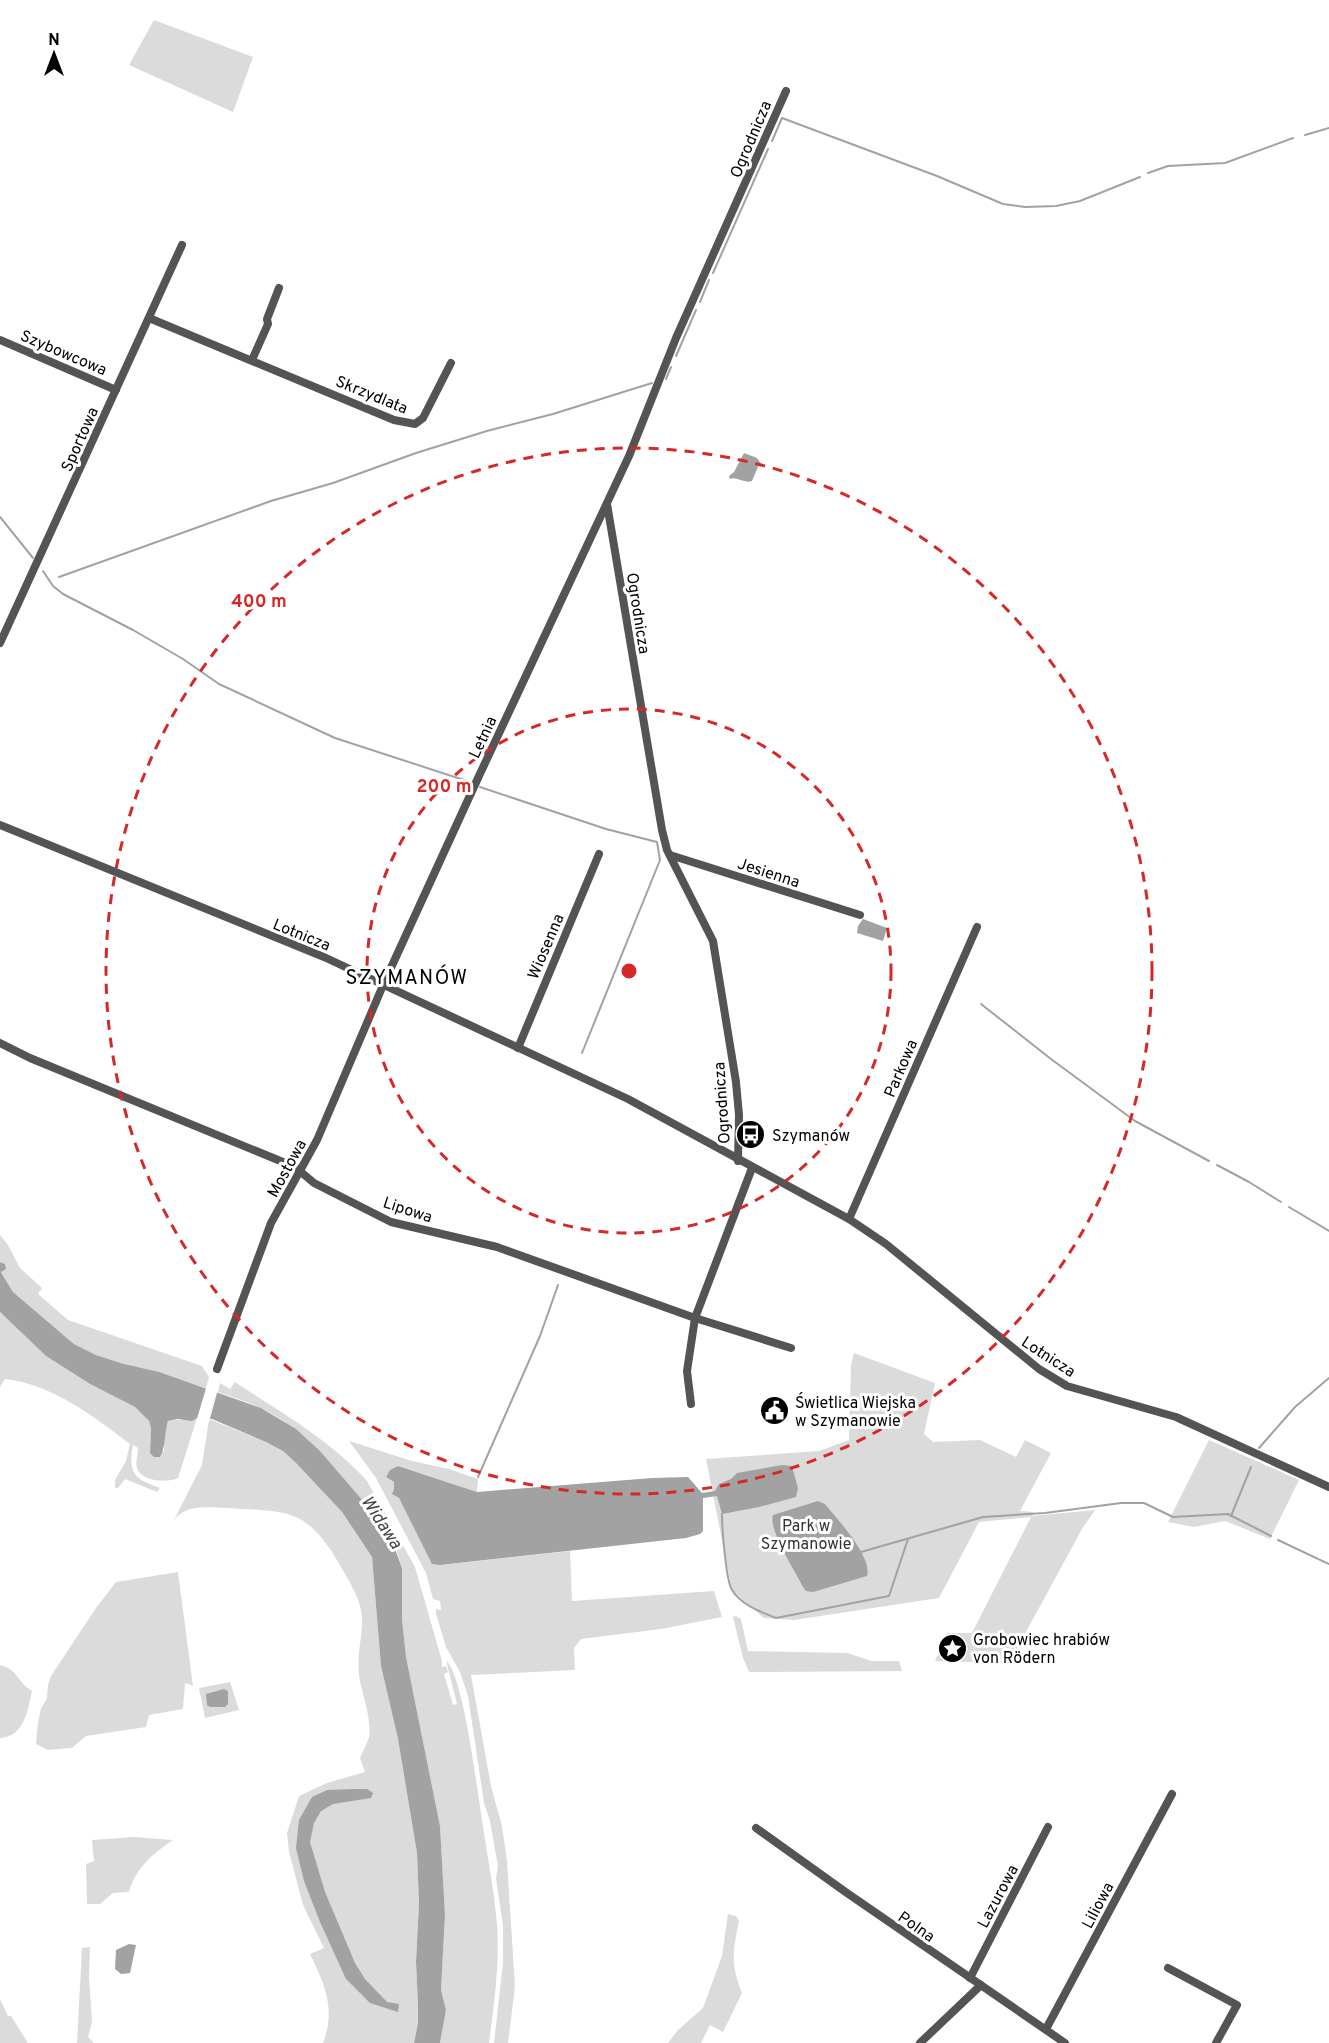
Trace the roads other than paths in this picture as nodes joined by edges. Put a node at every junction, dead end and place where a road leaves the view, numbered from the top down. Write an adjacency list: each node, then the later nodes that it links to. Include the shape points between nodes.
1 (786, 91): 9 (street, Ogrodnicza)
2 (182, 245): 4 (street, Sportowa)
3 (279, 288): 6 (street)
4 (149, 318): 6 (street, Skrzydlata); 8 (street, Sportowa)
5 (0, 340): 8 (street, Szybowcowa)
6 (252, 360): 7 (street, Skrzydlata, via 394,420 415,424 423,418)
7 (451, 363)
8 (116, 390): 10 (street, Sportowa)
9 (607, 504): 13 (street, Ogrodnicza, via 658,810); 16 (street, Letnia)
10 (0, 643)
11 (0, 825): 16 (street, Lotnicza)
12 (598, 854): 18 (street, Wiosenna)
13 (670, 855): 14 (street, Jesienna); 19 (street, Ogrodnicza, via 713,941 736,1082)
14 (860, 915)
15 (977, 927): 22 (street, Parkowa)
16 (384, 983): 18 (street, Lotnicza); 21 (street, Mostowa)
17 (0, 1043): 21 (street, Lipowa)
18 (518, 1048): 19 (street, Lotnicza, via 628,1099)
19 (738, 1161): 20 (street, Lotnicza)
20 (749, 1167): 22 (street, Lotnicza); 23 (street)
21 (301, 1172): 23 (street, Lipowa, via 391,1222 497,1247); 25 (street, Mostowa, via 271,1223)
22 (849, 1219): 27 (street, Lotnicza, via 886,1244 1031,1363 1067,1386 1176,1417)
23 (696, 1318): 24 (street, Lipowa); 26 (street, via 687,1371)
24 (791, 1348)
25 (217, 1368)
26 (691, 1404)
27 (1329, 1487)
28 (1172, 1794): 34 (street, Liliowa)
29 (1048, 1827): 32 (street, Lazurowa)
30 (756, 1828): 32 (street, Polna)
31 (1168, 1968): 37 (street, via 1237,2005)
32 (970, 1978): 33 (street, Polna)
33 (981, 1985): 34 (street, Polna); 35 (street)
34 (1046, 2030): 36 (street, Polna)
35 (920, 2043)
36 (1065, 2043)
37 (1216, 2043)

